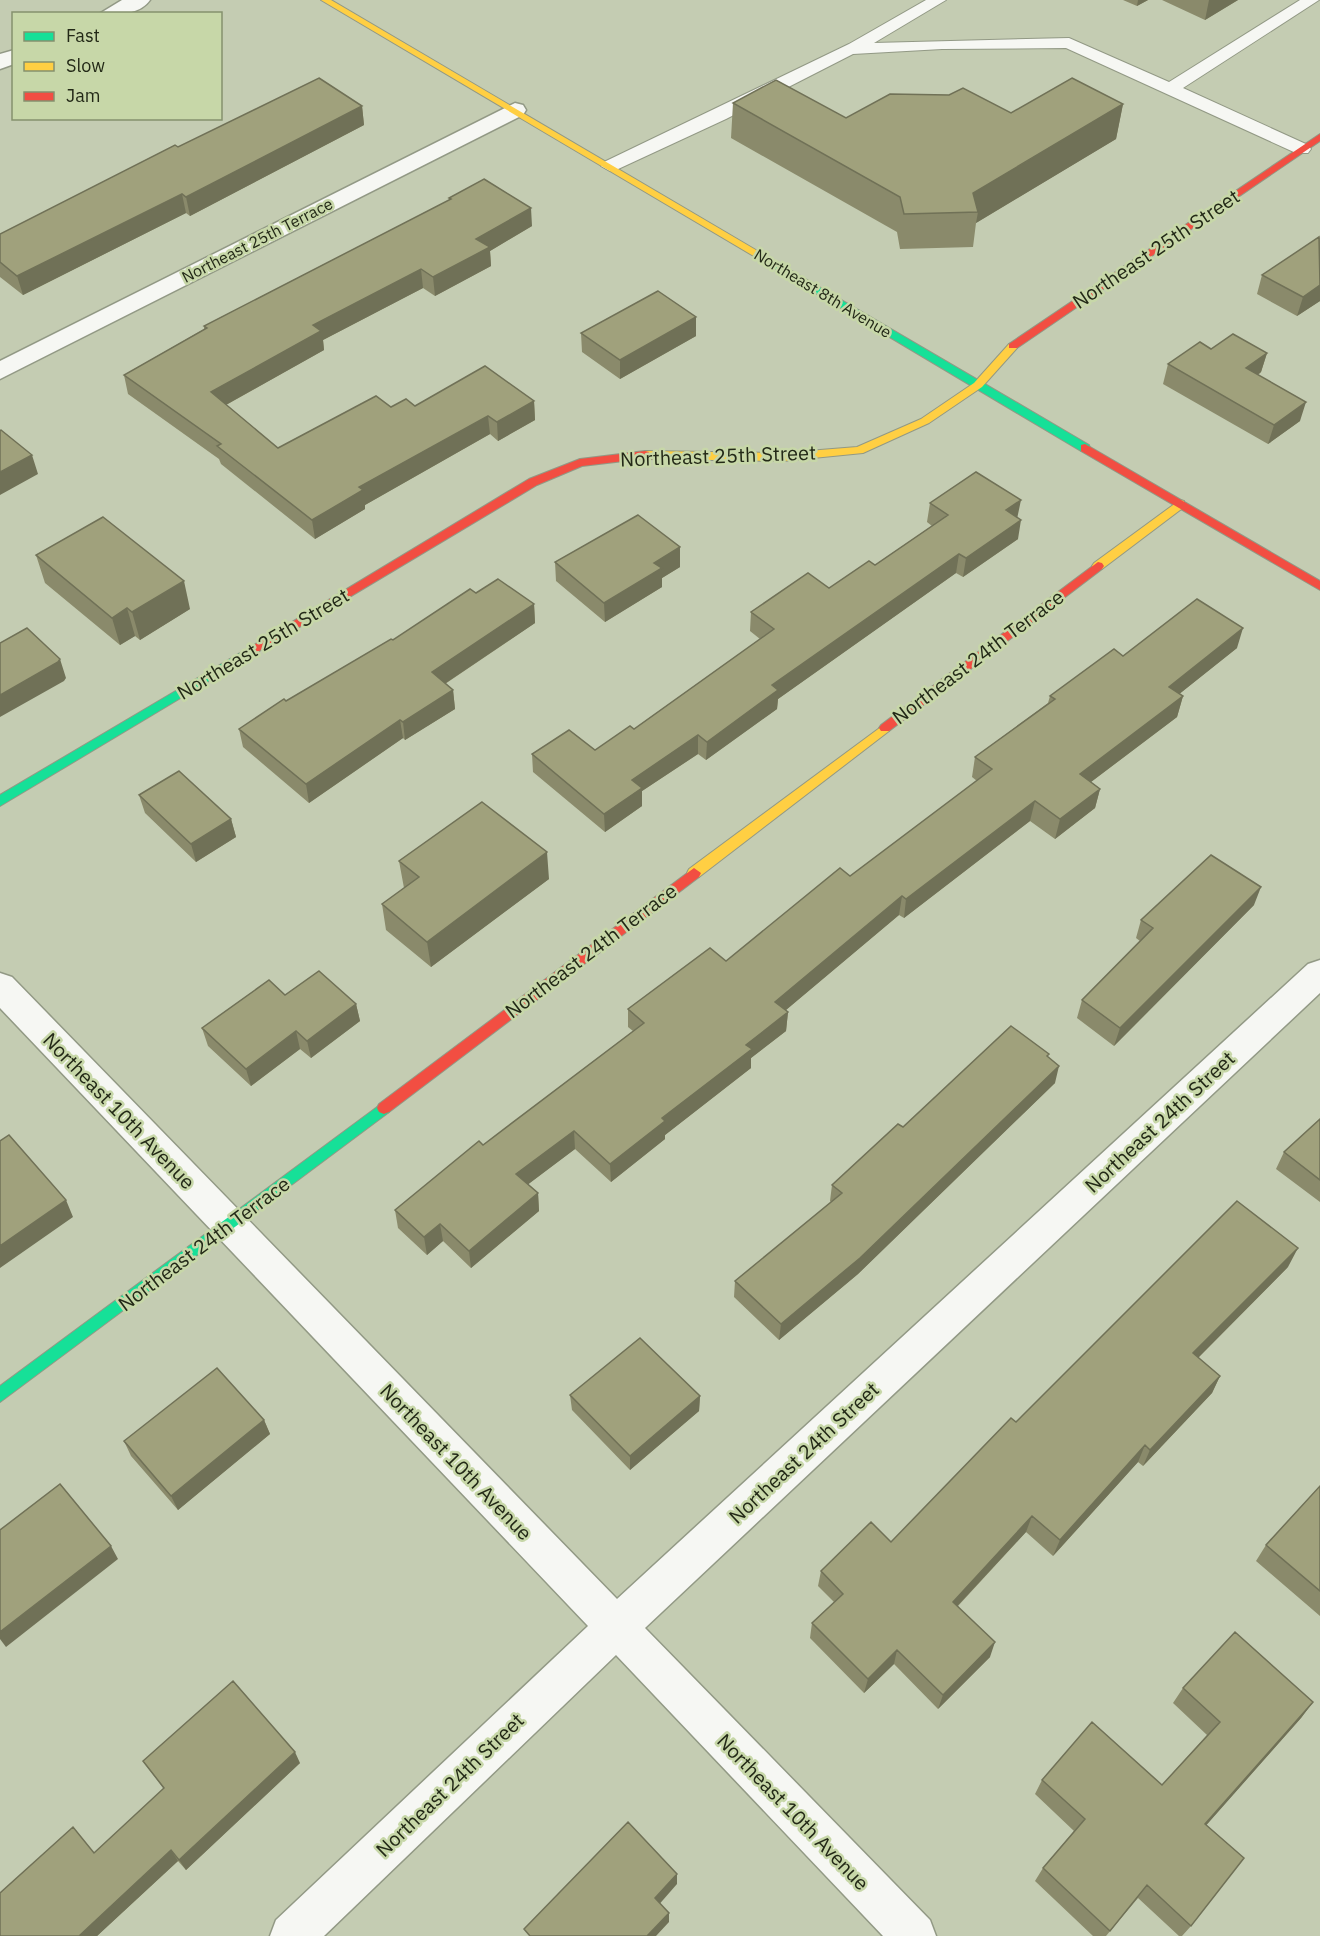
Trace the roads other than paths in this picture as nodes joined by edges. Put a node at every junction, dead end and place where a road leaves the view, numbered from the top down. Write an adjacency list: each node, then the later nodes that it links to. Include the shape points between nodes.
1 (139, 0): 5 (street)
2 (325, 0): 8 (street, Northeast 8th Avenue)
3 (938, 0): 6 (lane)
4 (1311, 0): 7 (lane)
5 (113, 12)
6 (850, 49): 7 (lane, via 1069,43); 11 (lane)
7 (1172, 88): 10 (lane)
8 (515, 110): 11 (street, Northeast 8th Avenue); 12 (street, Northeast 25th Terrace)
9 (1320, 137): 10 (street, Northeast 25th Street)
10 (1302, 149): 13 (street, Northeast 25th Street, via 1006,351)
11 (610, 166): 13 (street, Northeast 8th Avenue)
12 (0, 371)
13 (978, 385): 14 (street, Northeast 8th Avenue); 16 (street, Northeast 25th Street, via 925,421 859,450 783,457 634,455 580,464 533,482)
14 (1180, 504): 15 (street, Northeast 8th Avenue); 19 (street, Northeast 24th Terrace)
15 (1320, 586)
16 (0, 801)
17 (1320, 973): 21 (street, Northeast 24th Street)
18 (0, 986): 19 (street, Northeast 10th Avenue)
19 (229, 1226): 20 (street, Northeast 24th Terrace); 21 (street, Northeast 10th Avenue)
20 (0, 1395)
21 (615, 1628): 22 (street, Northeast 24th Street); 23 (street, Northeast 10th Avenue)
22 (292, 1936)
23 (914, 1936)

